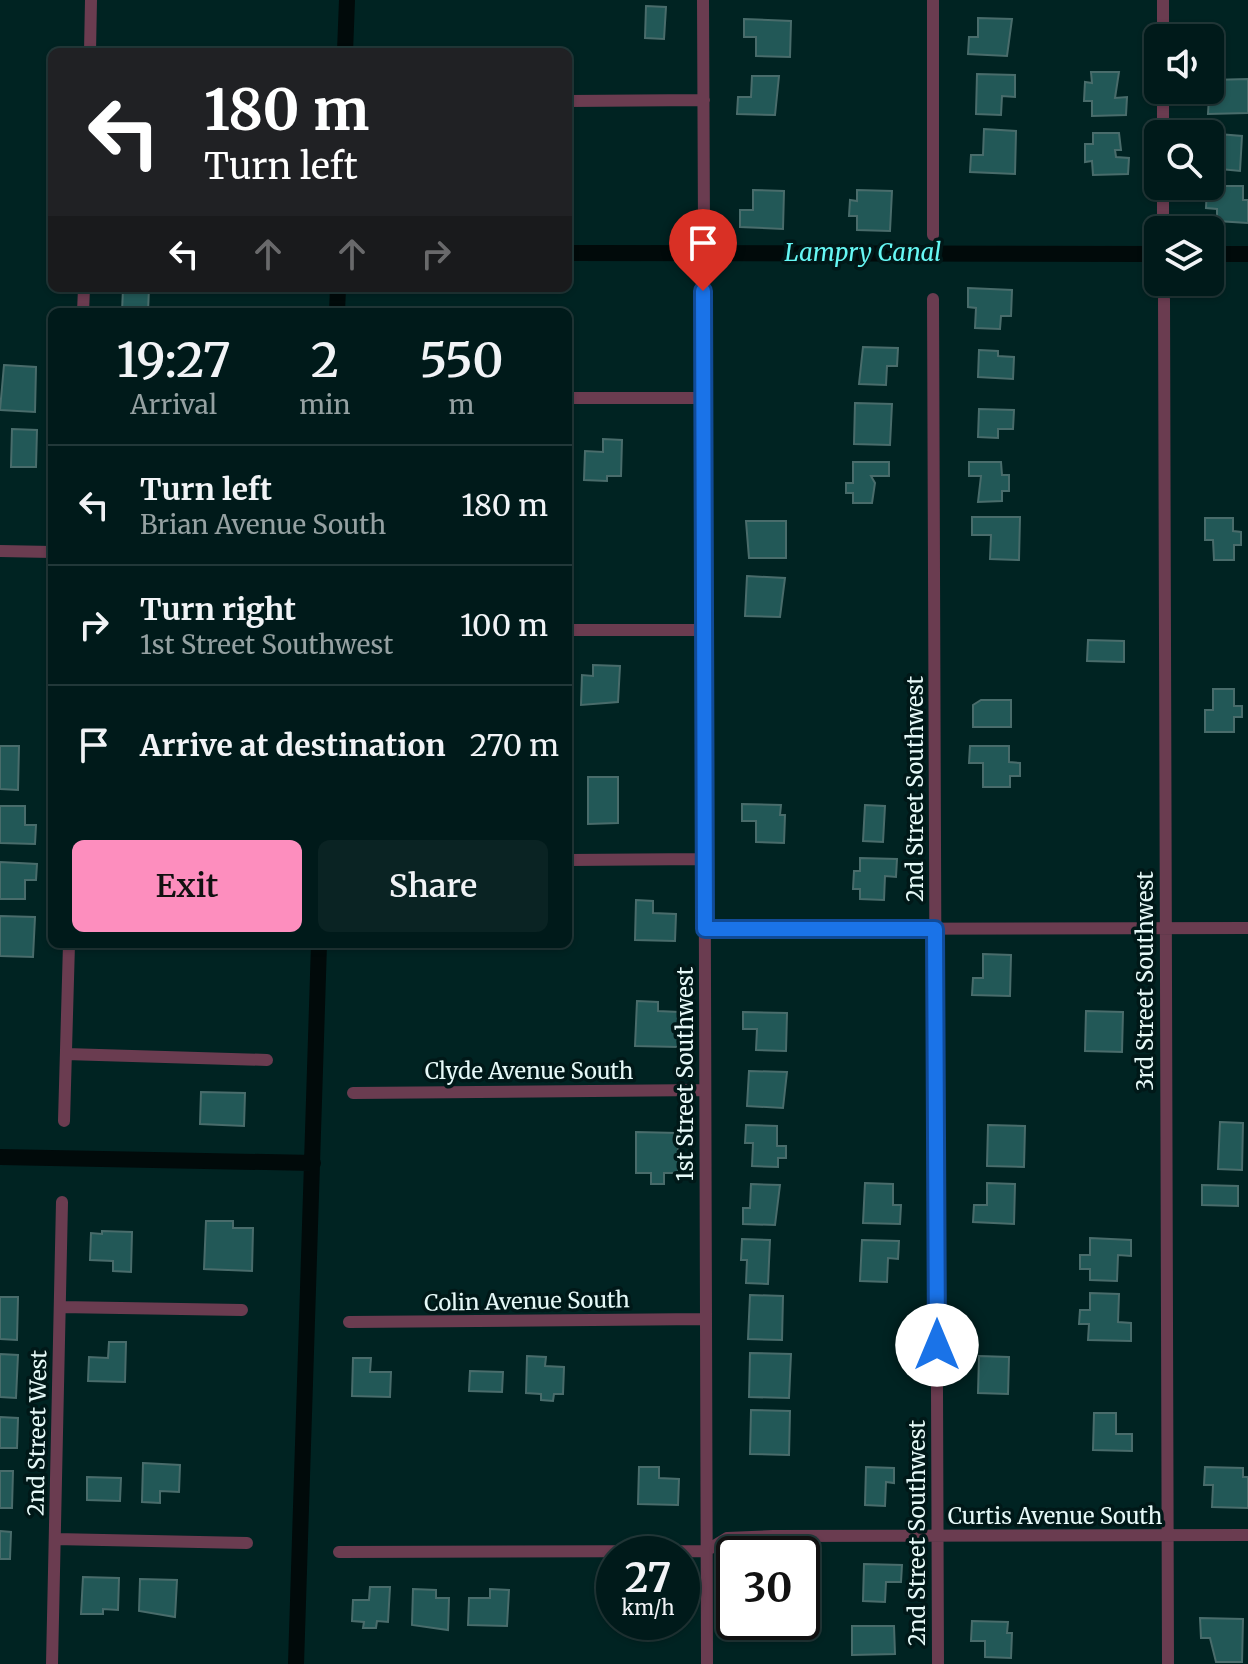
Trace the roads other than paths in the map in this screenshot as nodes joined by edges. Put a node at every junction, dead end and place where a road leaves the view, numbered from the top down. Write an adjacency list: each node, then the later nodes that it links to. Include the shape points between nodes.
1 (91, 0): 6 (street)
2 (703, 0): 7 (street)
3 (933, 0): 10 (street)
4 (1163, 0): 5 (street)
5 (1163, 24)
6 (90, 48)
7 (704, 100): 8 (street); 9 (street)
8 (572, 101)
9 (704, 232)
10 (933, 235)
11 (703, 291): 15 (street, 1st Street Southwest)
12 (933, 299): 24 (street, 2nd Street Southwest)
13 (1164, 299): 25 (street, 3rd Street Southwest)
14 (572, 398): 15 (street)
15 (704, 398): 19 (street, 1st Street Southwest)
16 (0, 551): 17 (street)
17 (48, 552)
18 (572, 630): 19 (street)
19 (705, 630): 20 (street, 1st Street Southwest)
20 (705, 859): 21 (street); 23 (street, 1st Street Southwest)
21 (572, 860)
22 (1248, 928): 25 (street)
23 (705, 929): 24 (street); 29 (street, 1st Street Southwest)
24 (935, 929): 25 (street); 39 (street, 2nd Street Southwest)
25 (1165, 929): 37 (street, 3rd Street Southwest)
26 (69, 948): 27 (street)
27 (66, 1054): 28 (street); 31 (street)
28 (267, 1060)
29 (705, 1090): 30 (street, Clyde Avenue South); 35 (street, 1st Street Southwest)
30 (353, 1093)
31 (64, 1121)
32 (62, 1202): 33 (street, 2nd Street West)
33 (60, 1307): 34 (street); 40 (street, 2nd Street West)
34 (242, 1310)
35 (705, 1319): 36 (street, Colin Avenue South); 42 (street, 1st Street Southwest)
36 (349, 1322)
37 (1168, 1535): 38 (street, Curtis Avenue South); 39 (street, Curtis Avenue South); 47 (street, 3rd Street Southwest)
38 (1248, 1535)
39 (937, 1537): 42 (street, Curtis Avenue South, via 727,1538); 46 (street, 2nd Street Southwest)
40 (55, 1539): 41 (street); 44 (street, 2nd Street West)
41 (247, 1543)
42 (706, 1551): 43 (street, Curtis Avenue South); 45 (street, 1st Street Southwest)
43 (339, 1552)
44 (52, 1664)
45 (707, 1664)
46 (938, 1664)
47 (1168, 1664)

